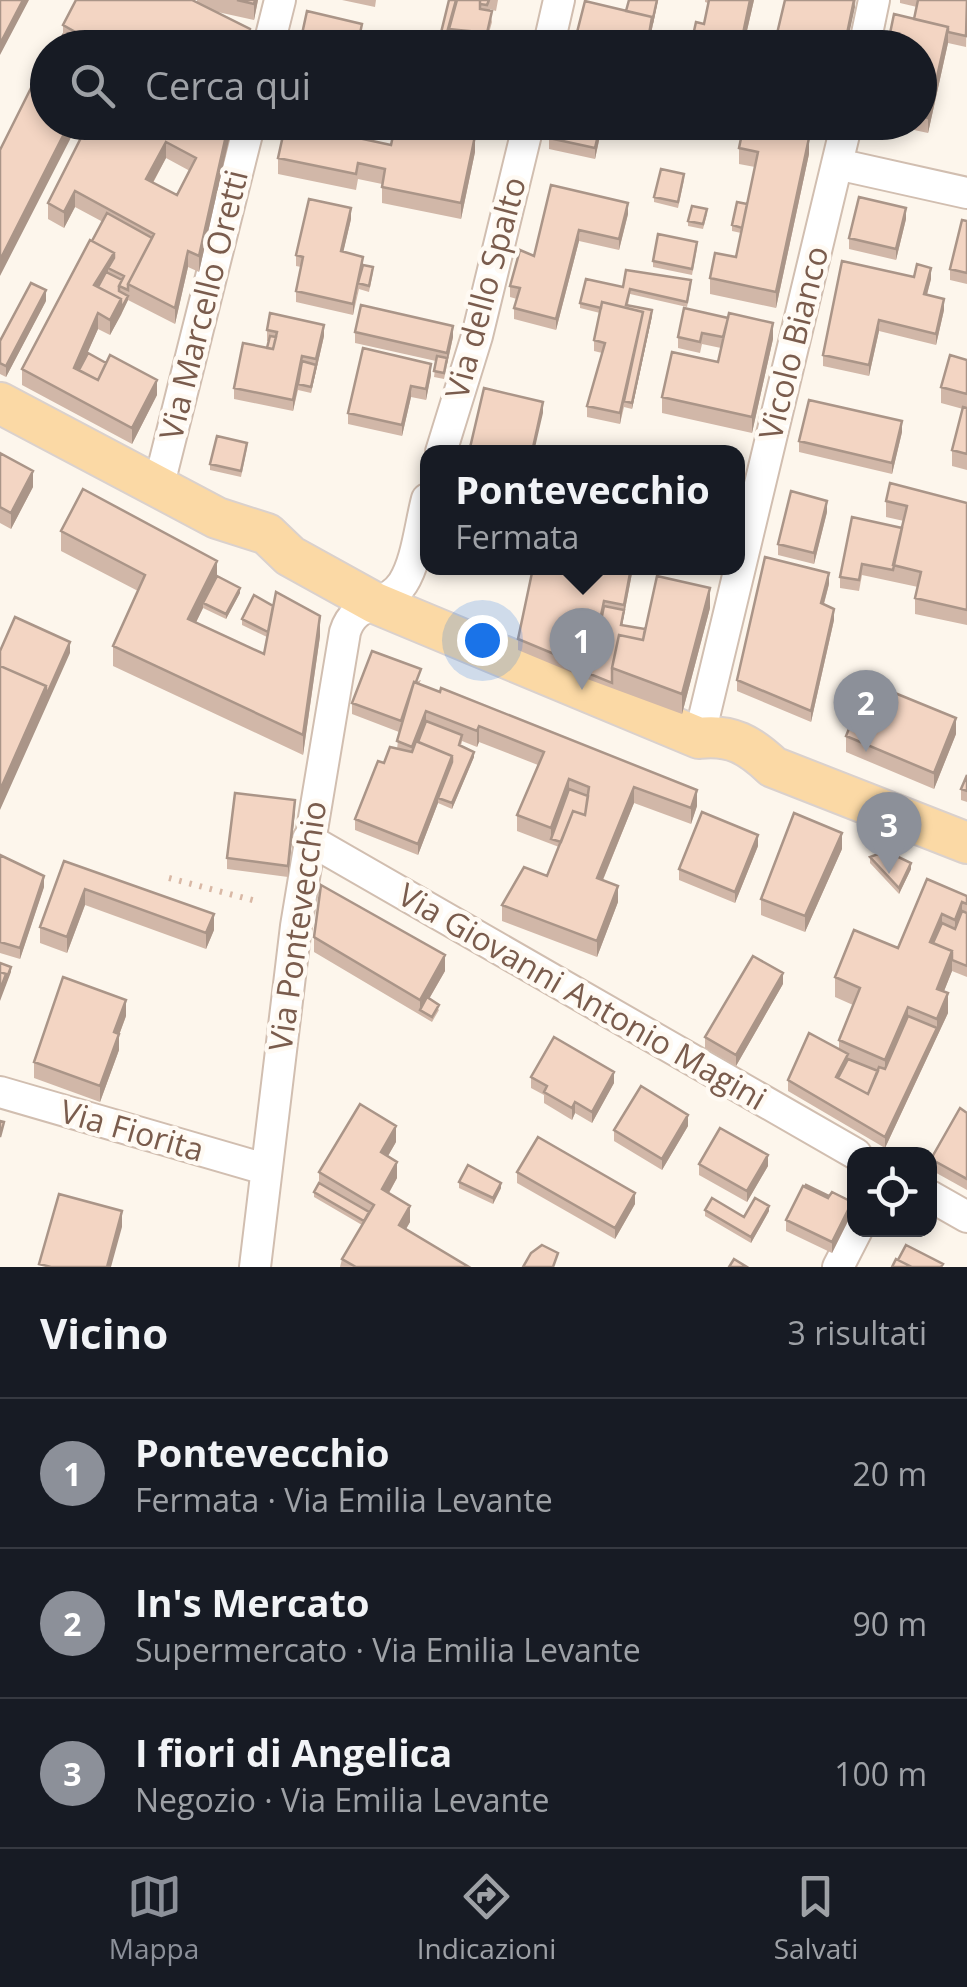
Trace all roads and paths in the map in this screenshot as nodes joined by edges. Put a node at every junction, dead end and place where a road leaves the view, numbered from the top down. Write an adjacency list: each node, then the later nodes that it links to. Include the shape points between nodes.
1 (280, 0): 4 (street)
2 (559, 0): 5 (street)
3 (874, 0): 6 (street)
4 (272, 30)
5 (552, 30)
6 (868, 30)
7 (245, 140): 14 (street, Via Marcello Oretti)
8 (525, 140): 13 (street, Via dello Spalto)
9 (843, 140): 10 (street, Vicolo Bianco)
10 (837, 164): 11 (street); 16 (street, Vicolo Bianco)
11 (967, 194)
12 (0, 404): 14 (main road)
13 (443, 445)
14 (158, 488): 18 (main road, via 217,518 246,544 290,556)
15 (420, 523): 18 (street, via 402,584)
16 (745, 547)
17 (738, 575): 19 (street, Vicolo Bianco)
18 (375, 603): 19 (main road); 20 (street, Via Pontevecchio, via 357,610 345,632)
19 (699, 738): 21 (main road, via 713,759 745,772 773,767)
20 (308, 839): 25 (street, Via Giovanni Antonio Magini); 26 (street, Via Pontevecchio)
21 (967, 842)
22 (169, 878): 23 (path)
23 (256, 901)
24 (0, 1092): 26 (street, Via Fiorita)
25 (847, 1149)
26 (265, 1169): 30 (street, Via Pontevecchio)
27 (937, 1200): 28 (street)
28 (967, 1217)
29 (853, 1237): 31 (street)
30 (264, 1262)
31 (838, 1267)

